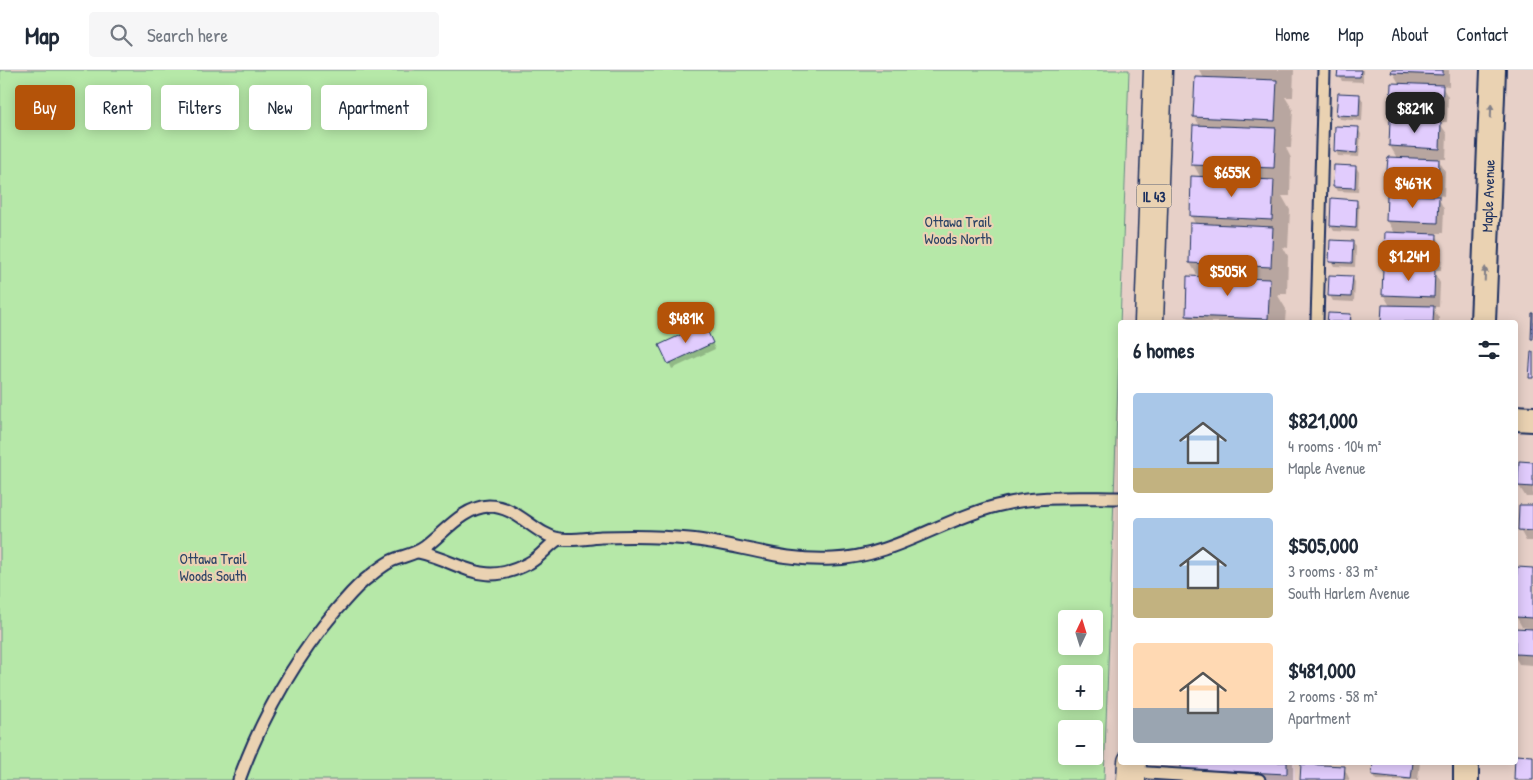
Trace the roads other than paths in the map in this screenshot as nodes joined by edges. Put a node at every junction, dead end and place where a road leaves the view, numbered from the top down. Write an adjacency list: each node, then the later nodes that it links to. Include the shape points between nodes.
1 (1158, 70): 4 (main road, IL 43)
2 (1324, 70): 5 (lane)
3 (1493, 70): 6 (street, Maple Avenue, one-way to 3)
4 (1149, 320)
5 (1317, 320)
6 (1483, 320)
7 (1518, 418): 8 (street)
8 (1533, 419)
9 (1118, 498): 10 (lane, via 1041,499 997,505 871,554 835,560 786,557 691,539 624,536)
10 (559, 539): 11 (lane, via 530,563 500,574 470,571); 11 (lane, via 504,509 490,506 476,508 463,515)
11 (418, 552): 14 (lane, via 391,561 367,578 322,627 267,714)
12 (1466, 765): 16 (street)
13 (1132, 771): 15 (lane)
14 (239, 780)
15 (1259, 780)
16 (1466, 780)

